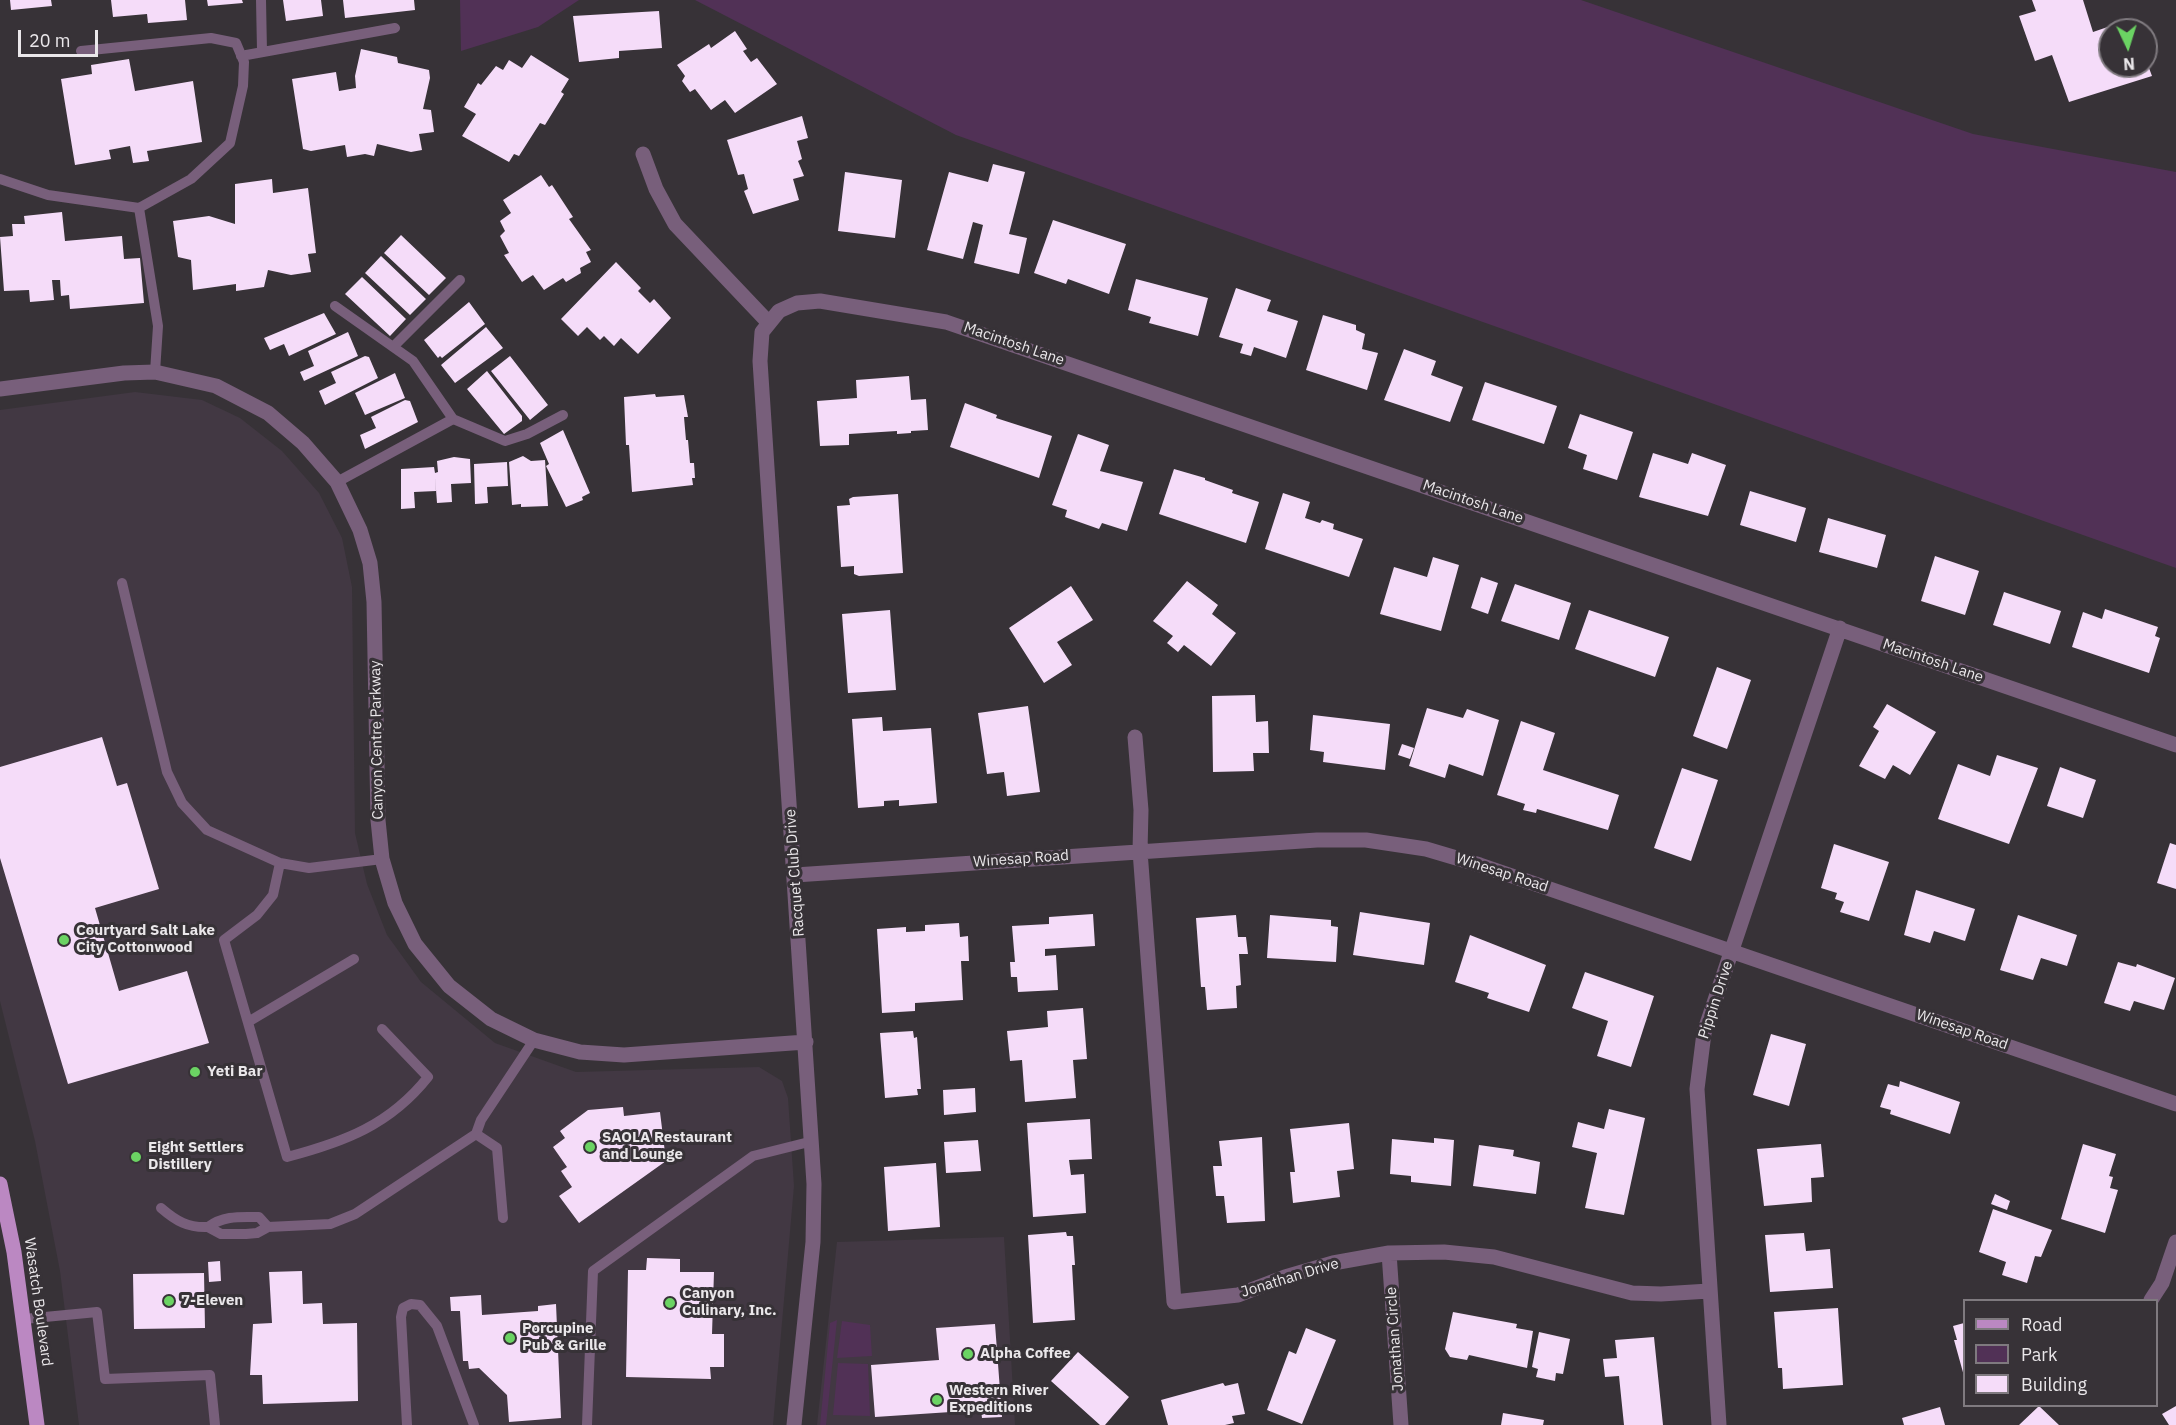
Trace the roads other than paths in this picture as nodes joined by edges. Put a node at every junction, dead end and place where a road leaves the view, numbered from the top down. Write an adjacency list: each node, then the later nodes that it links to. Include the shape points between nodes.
1 (261, 0): 4 (lane)
2 (395, 28): 4 (lane)
3 (81, 51): 5 (lane, via 211,38 236,43)
4 (262, 51): 5 (lane)
5 (241, 56): 8 (lane, via 243,86 230,143 191,178)
6 (643, 154): 11 (street, via 675,224)
7 (0, 179): 8 (lane, via 48,195)
8 (139, 208): 13 (lane, via 158,326)
9 (460, 280): 12 (lane)
10 (335, 306): 12 (lane)
11 (768, 322): 19 (street, Macintosh Lane, via 779,311 798,303 820,302 946,322); 25 (street, Racquet Club Drive, via 762,332 760,361)
12 (393, 347): 16 (lane, via 413,361)
13 (155, 372): 14 (street, Canyon Centre Parkway); 17 (street, Canyon Centre Parkway, via 216,386 268,413 303,443)
14 (0, 390)
15 (563, 415): 16 (lane, via 505,441)
16 (453, 419): 17 (lane)
17 (337, 482): 23 (street, Canyon Centre Parkway, via 360,530 370,563)
18 (122, 584): 24 (lane, via 167,772 182,803 207,830)
19 (1840, 628): 21 (street, Macintosh Lane); 26 (street, Pippin Drive)
20 (1135, 737): 22 (street)
21 (2176, 745)
22 (1140, 851): 25 (street, Winesap Road); 26 (street, Winesap Road, via 1317,840 1366,840 1426,849); 41 (street, Jonathan Drive, via 1174,1302 1238,1295 1285,1276)
23 (382, 859): 24 (lane, via 309,868); 30 (street, Canyon Centre Parkway, via 395,903 415,944 449,986 491,1019)
24 (280, 863): 28 (lane, via 273,895 257,915 225,940)
25 (795, 875): 31 (street, Racquet Club Drive)
26 (1732, 951): 32 (street, Winesap Road); 42 (street, Pippin Drive, via 1704,1033 1697,1080)
27 (354, 959): 28 (lane)
28 (248, 1022): 29 (lane, via 287,1157 354,1136 410,1099 428,1077)
29 (382, 1029)
30 (534, 1040): 31 (street, Canyon Centre Parkway, via 580,1052 624,1055); 33 (lane, via 481,1120)
31 (806, 1042): 34 (street, Racquet Club Drive)
32 (2176, 1104)
33 (476, 1134): 37 (lane, via 497,1148); 39 (lane, via 355,1214 330,1224)
34 (813, 1141): 49 (lane, via 753,1156 593,1271); 50 (street, Racquet Club Drive, via 813,1242)
35 (0, 1184): 44 (main road, Wasatch Boulevard)
36 (161, 1208): 38 (lane, via 177,1222 195,1228)
37 (503, 1218)
38 (208, 1227): 39 (lane, via 221,1234 257,1233); 39 (lane, via 219,1218 260,1217)
39 (268, 1227)
40 (2176, 1242): 43 (street, via 2162,1283)
41 (1389, 1253): 42 (street, Jonathan Drive, via 1444,1252 1494,1257 1632,1293); 51 (street, Jonathan Circle)
42 (1709, 1291): 52 (street, Pippin Drive)
43 (2152, 1299)
44 (24, 1319): 45 (main road, Wasatch Boulevard); 46 (lane, via 97,1312 105,1379 210,1375)
45 (37, 1425)
46 (215, 1425)
47 (407, 1425): 48 (lane, via 401,1317 404,1308 411,1304 420,1305 437,1326)
48 (474, 1425)
49 (587, 1425)
50 (794, 1425)
51 (1401, 1425)
52 (1719, 1425)

